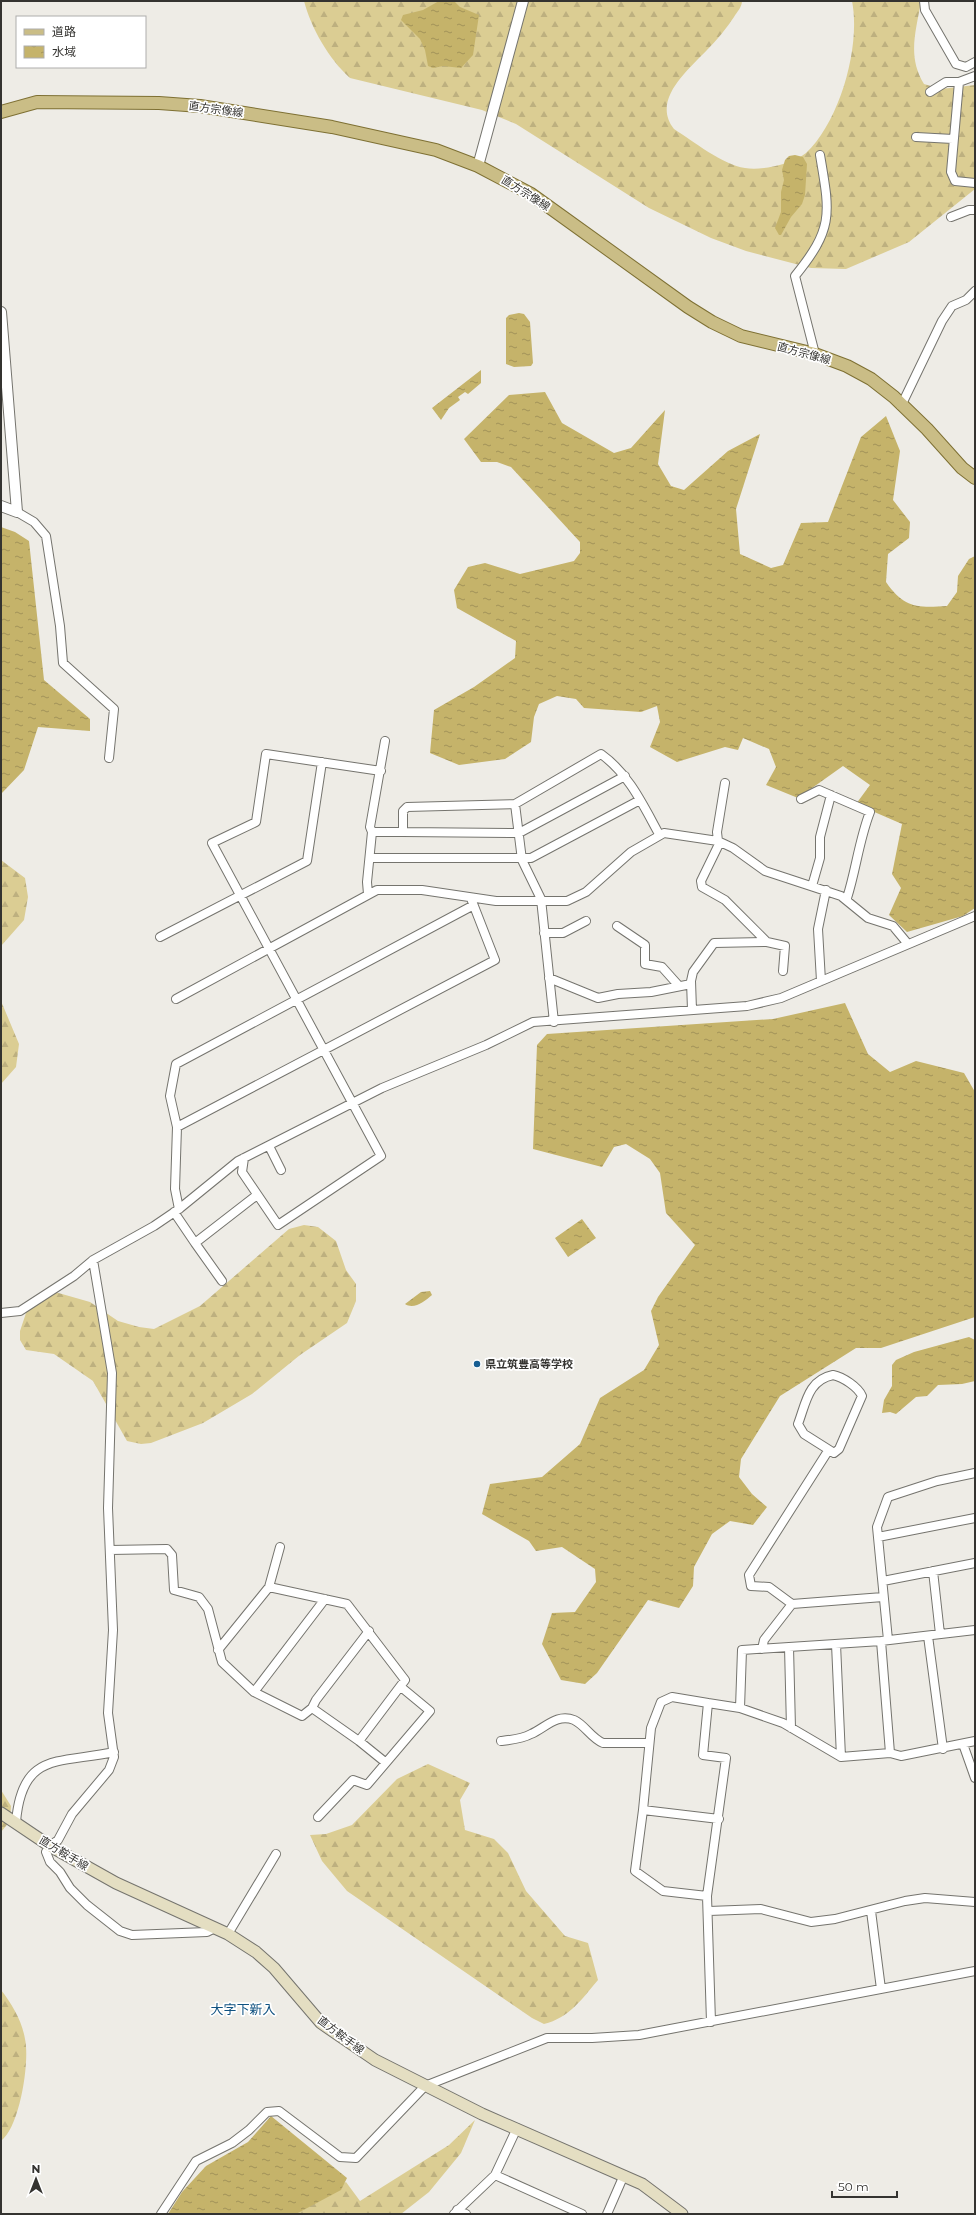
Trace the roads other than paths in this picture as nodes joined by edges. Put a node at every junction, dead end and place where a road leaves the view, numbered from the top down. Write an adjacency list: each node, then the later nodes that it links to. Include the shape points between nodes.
1 (522, 1): 11 (street)
2 (924, 1): 3 (street, via 925,10 956,64 966,67)
3 (975, 62)
4 (975, 76): 5 (street)
5 (959, 82): 6 (street, via 946,82); 9 (street)
6 (930, 92)
7 (1, 112): 11 (main road, 直方宗像線, via 37,102 200,106 373,135 436,150)
8 (916, 137): 9 (street)
9 (953, 139): 12 (street, via 951,172 954,181)
10 (820, 154): 17 (street, via 827,203 825,229 812,255 795,276)
11 (478, 166): 17 (main road, 直方宗像線, via 531,194 712,322 741,336)
12 (975, 183)
13 (975, 210): 14 (street)
14 (951, 217)
15 (975, 291): 19 (street, via 966,300 952,306 942,321)
16 (1, 312): 18 (street)
17 (815, 354): 19 (main road, 直方宗像線, via 847,366 871,379 894,397)
18 (4, 364): 22 (street)
19 (901, 406): 20 (main road, 直方宗像線)
20 (975, 478)
21 (1, 506): 22 (street)
22 (17, 512): 24 (street, via 34,522 46,536 63,663 114,709)
23 (386, 741): 26 (street)
24 (109, 758)
25 (322, 762): 26 (street); 43 (street, via 307,861); 43 (street, via 266,754 256,822 212,843)
26 (381, 771): 33 (street, via 370,827)
27 (625, 776): 31 (street); 32 (street, via 601,754); 35 (street)
28 (725, 783): 37 (street, via 717,832)
29 (831, 795): 30 (street, via 819,790); 40 (street, via 820,837 820,858); 45 (street, via 870,812 862,834)
30 (800, 799)
31 (640, 800): 36 (street); 39 (street, via 531,858)
32 (515, 804): 34 (street, via 407,807 403,811); 35 (street)
33 (372, 832): 34 (street); 38 (street)
34 (403, 832): 35 (street)
35 (519, 833): 39 (street)
36 (659, 834): 37 (street, via 686,835); 46 (street, via 631,852 586,892 567,901 549,902)
37 (719, 841): 40 (street, via 765,871); 53 (street, via 701,881 702,887 725,900)
38 (370, 858): 39 (street); 42 (street)
39 (522, 860): 46 (street)
40 (812, 886): 41 (street)
41 (826, 890): 45 (street); 58 (street, via 818,929)
42 (368, 894): 44 (street, via 377,890 422,890); 55 (street)
43 (239, 896): 52 (street); 55 (street)
44 (471, 896): 46 (street, via 496,900); 47 (street)
45 (847, 898): 54 (street, via 868,918 893,926)
46 (541, 899): 51 (street)
47 (472, 906): 62 (street); 65 (street, via 495,960)
48 (975, 916): 54 (street)
49 (586, 921): 51 (street, via 563,933)
50 (616, 926): 60 (street, via 645,944 645,964 662,967)
51 (544, 933): 57 (street)
52 (160, 938)
53 (767, 942): 56 (street, via 785,946); 59 (street, via 714,943 693,972)
54 (908, 944): 58 (street)
55 (268, 948): 61 (street); 62 (street)
56 (783, 971)
57 (549, 978): 60 (street, via 598,998); 64 (street)
58 (821, 981): 63 (street, via 782,998 747,1006)
59 (691, 984): 60 (street); 63 (street)
60 (679, 986)
61 (176, 999)
62 (296, 1000): 65 (street); 67 (street, via 176,1064 170,1096)
63 (692, 1010): 64 (street)
64 (554, 1022): 66 (street, via 533,1022)
65 (325, 1050): 66 (street); 67 (street)
66 (352, 1103): 68 (street); 71 (street, via 381,1156 278,1225)
67 (177, 1127): 72 (street)
68 (269, 1146): 69 (street); 70 (street)
69 (244, 1158): 71 (street, via 242,1172); 72 (street)
70 (282, 1170)
71 (257, 1195): 73 (street)
72 (176, 1211): 73 (street); 74 (street)
73 (196, 1243): 75 (street)
74 (93, 1260): 76 (street, via 74,1276 20,1311); 82 (street, via 112,1373 108,1508)
75 (222, 1281)
76 (1, 1313)
77 (828, 1451): 77 (street, via 804,1434 798,1424 812,1386 833,1375 855,1387 862,1396 839,1448 834,1453); 89 (street, via 749,1575 751,1586 769,1588)
78 (975, 1473): 80 (street, via 937,1481 888,1497 877,1527)
79 (975, 1518): 80 (street)
80 (878, 1537): 85 (street)
81 (280, 1547): 86 (street)
82 (110, 1550): 98 (street, via 167,1549 172,1555 174,1590 199,1597 208,1609); 111 (street, via 113,1630 108,1713)
83 (975, 1563): 84 (street)
84 (933, 1571): 85 (street); 92 (street)
85 (883, 1581): 87 (street)
86 (269, 1587): 88 (street); 98 (street)
87 (883, 1598): 89 (street); 94 (street)
88 (325, 1599): 91 (street, via 347,1604); 100 (street)
89 (792, 1604): 97 (street, via 764,1640)
90 (975, 1630): 92 (street)
91 (369, 1631): 99 (street, via 405,1680); 102 (street)
92 (940, 1634): 93 (street)
93 (928, 1636): 94 (street); 110 (street)
94 (884, 1641): 95 (street); 112 (street)
95 (836, 1644): 96 (street); 113 (street)
96 (789, 1647): 97 (street); 104 (street)
97 (762, 1648): 103 (street, via 742,1650)
98 (218, 1650): 100 (street, via 222,1662)
99 (401, 1687): 107 (street); 114 (street, via 430,1711)
100 (254, 1692): 102 (street, via 302,1716)
101 (708, 1703): 103 (street); 108 (street, via 672,1697 662,1702 655,1714); 119 (street, via 703,1755 726,1758)
102 (312, 1708): 107 (street)
103 (740, 1708): 104 (street)
104 (791, 1728): 113 (street)
105 (501, 1741): 108 (street, via 531,1734 551,1721 561,1718 576,1720 603,1743)
106 (975, 1741): 109 (street)
107 (360, 1742): 114 (street)
108 (649, 1744): 116 (street)
109 (963, 1744): 110 (street); 115 (street)
110 (943, 1748): 112 (street, via 901,1756)
111 (114, 1752): 120 (street, via 50,1763 34,1771 28,1777 19,1797); 121 (street, via 109,1770 72,1814 58,1840)
112 (890, 1753): 113 (street)
113 (841, 1757)
114 (385, 1762): 118 (street, via 367,1785 353,1780)
115 (975, 1778)
116 (643, 1810): 119 (street); 123 (street, via 635,1871 663,1891)
117 (1, 1812): 120 (main road, 直方鞍手線)
118 (318, 1817)
119 (719, 1818): 123 (street)
120 (16, 1822): 121 (main road, 直方鞍手線)
121 (50, 1846): 127 (main road, 直方鞍手線, via 116,1883); 127 (street, via 46,1852 50,1862 70,1888 120,1931 132,1934 207,1932)
122 (276, 1854): 128 (street)
123 (708, 1896): 125 (street)
124 (975, 1902): 126 (street, via 925,1898)
125 (709, 1911): 126 (street, via 762,1908 811,1922); 131 (street)
126 (871, 1911): 130 (street)
127 (215, 1928): 128 (main road, 直方鞍手線)
128 (228, 1934): 132 (main road, 直方鞍手線, via 256,1952 274,1968 321,2023 375,2060)
129 (975, 1971): 130 (street)
130 (881, 1989): 131 (street)
131 (711, 2022): 132 (street, via 639,2035 547,2038)
132 (424, 2086): 133 (main road, 直方鞍手線); 137 (street, via 356,2158 340,2157 279,2111 267,2112 232,2143 196,2161)
133 (517, 2128): 134 (street); 135 (main road, 直方鞍手線)
134 (495, 2175): 136 (street); 139 (street)
135 (624, 2175): 140 (street); 141 (main road, 直方鞍手線, via 642,2184)
136 (455, 2212): 138 (street)
137 (161, 2214)
138 (466, 2214)
139 (582, 2214)
140 (607, 2214)
141 (682, 2214)

